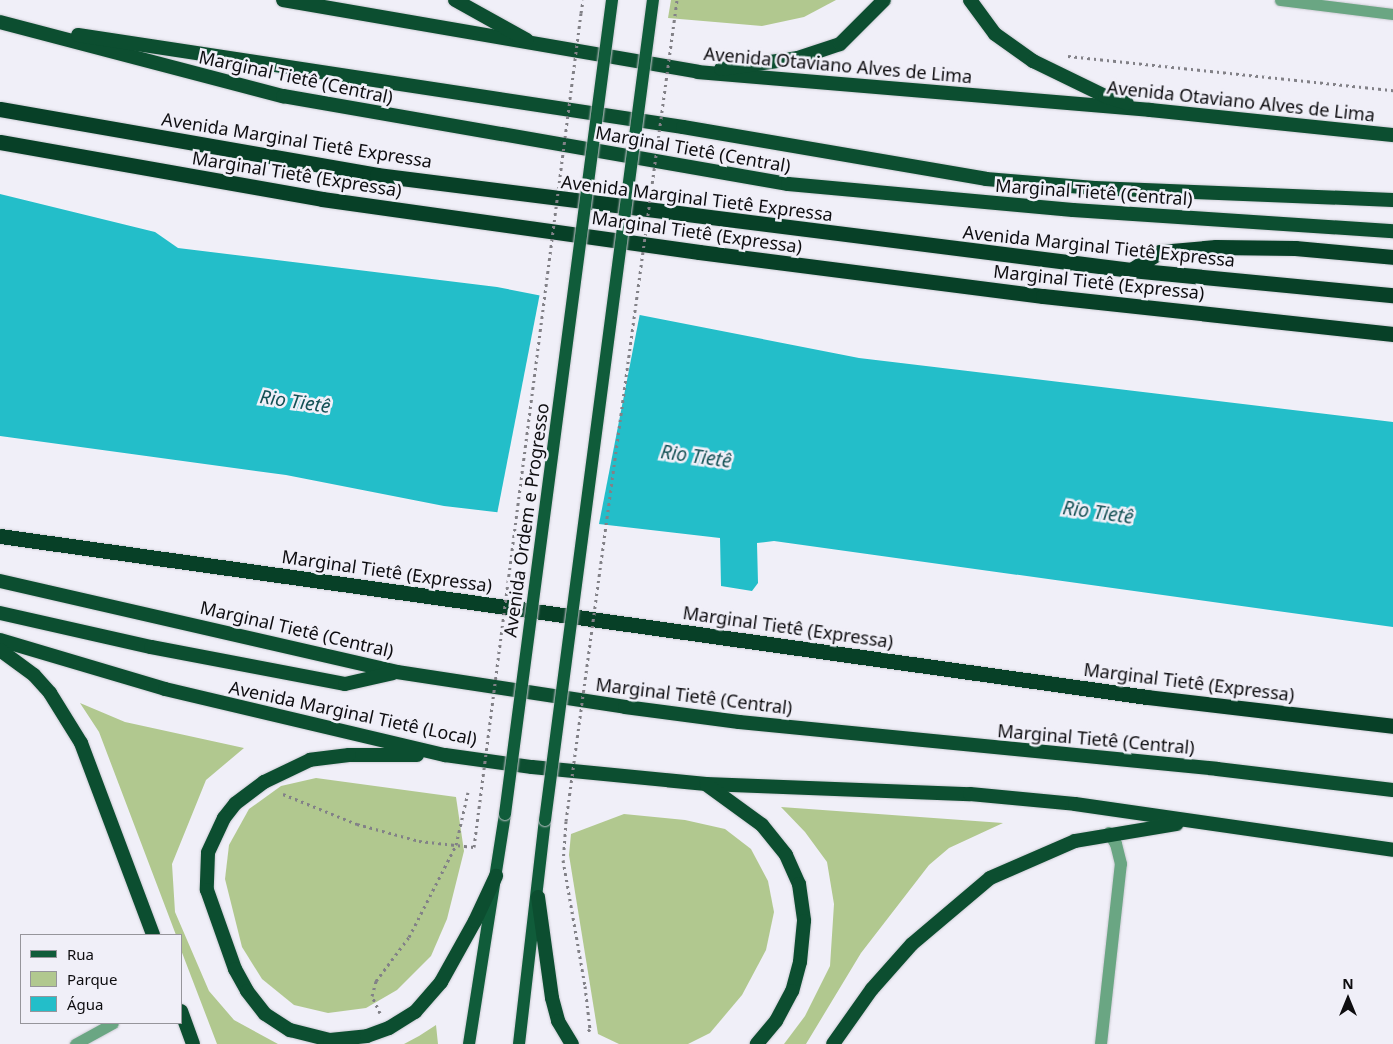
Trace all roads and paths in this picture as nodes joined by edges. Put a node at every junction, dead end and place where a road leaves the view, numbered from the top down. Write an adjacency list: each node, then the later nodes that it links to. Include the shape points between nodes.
1 (283, 0): 13 (highway, Avenida Otaviano Alves de Lima)
2 (454, 0): 13 (highway)
3 (583, 0): 41 (path, bridge, via 474,847)
4 (612, 0): 43 (main road, Avenida Ordem e Progresso, bridge)
5 (653, 0): 44 (main road, bridge, via 545,820)
6 (677, 0): 49 (path, bridge, via 566,821 563,860)
7 (884, 0): 15 (highway, via 840,44 798,58)
8 (970, 0): 18 (highway, via 995,34 1033,61 1105,96)
9 (1280, 0): 10 (lane)
10 (1393, 14)
11 (0, 22): 12 (highway, Marginal Tietê (Central))
12 (23, 27): 21 (highway, via 683,127 986,179 1095,188); 22 (highway, Marginal Tietê (Central), via 189,74 283,96 788,184 1063,209)
13 (536, 46): 15 (highway, Avenida Otaviano Alves de Lima)
14 (1058, 54): 16 (path)
15 (698, 72): 18 (highway, Avenida Otaviano Alves de Lima)
16 (1393, 90)
17 (0, 109): 24 (highway, Avenida Marginal Tietê Expressa, via 376,175)
18 (1150, 110): 19 (highway, Avenida Otaviano Alves de Lima)
19 (1393, 135)
20 (0, 142): 26 (highway, Marginal Tietê (Expressa), via 312,197 689,251 1043,296)
21 (1393, 200)
22 (1393, 231)
23 (1393, 257): 24 (highway, via 1295,248 1216,247 1160,252)
24 (1131, 270): 25 (highway, Avenida Marginal Tietê Expressa)
25 (1393, 295)
26 (1393, 334)
27 (0, 536): 33 (highway, Marginal Tietê (Expressa), via 1147,697)
28 (0, 581): 32 (highway, Marginal Tietê (Central))
29 (0, 612): 32 (highway, via 151,647 345,684)
30 (0, 640): 34 (highway, Avenida Marginal Tietê (Local), via 165,690)
31 (0, 650): 45 (highway, via 34,675 50,693 81,743)
32 (397, 672): 37 (highway, Marginal Tietê (Central), via 738,722 1207,768)
33 (1393, 726)
34 (446, 755): 35 (highway, via 330,757 291,767); 36 (highway, Avenida Marginal Tietê (Local))
35 (264, 782): 41 (path, via 287,796 358,824 419,841); 43 (highway, via 235,804 214,835 208,853 207,890 235,970 247,991 265,1014 290,1030 330,1040 359,1038 389,1028 415,1012 456,958)
36 (706, 784): 39 (highway, Avenida Marginal Tietê (Local), via 970,794); 55 (highway, via 762,825 786,854 799,884 804,921 800,962 792,991 780,1014)
37 (1393, 790)
38 (468, 792): 41 (path)
39 (1197, 822): 40 (highway); 42 (highway)
40 (1109, 833): 56 (highway, via 1074,841 990,878 912,944 872,989); 57 (street, via 1122,864)
41 (456, 845): 46 (path, via 409,937 376,981 372,996)
42 (1393, 850)
43 (496, 876): 52 (main road, Avenida Ordem e Progresso)
44 (538, 897): 53 (main road); 54 (highway, via 552,998 558,1021)
45 (153, 934)
46 (377, 1008)
47 (182, 1014): 51 (highway)
48 (112, 1024): 50 (lane)
49 (590, 1029)
50 (75, 1044)
51 (193, 1044)
52 (469, 1044)
53 (519, 1044)
54 (572, 1044)
55 (757, 1044)
56 (833, 1044)
57 (1101, 1044)

